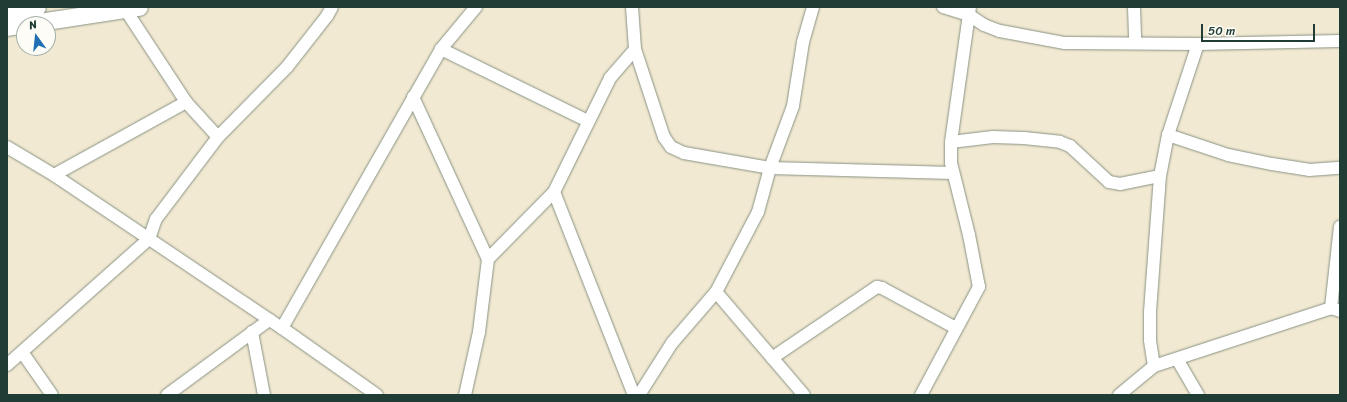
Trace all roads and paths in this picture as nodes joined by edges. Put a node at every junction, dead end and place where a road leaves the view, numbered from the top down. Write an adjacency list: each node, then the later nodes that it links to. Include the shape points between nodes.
1 (37, 7): 10 (main road)
2 (332, 7): 21 (street, via 287,67)
3 (476, 7): 15 (street)
4 (632, 7): 16 (street)
5 (813, 7): 24 (street, via 803,42 793,106)
6 (943, 7): 9 (street)
7 (1134, 7): 13 (street)
8 (132, 8): 11 (main road); 18 (street)
9 (970, 11): 13 (street, via 984,25 1066,43); 22 (street)
10 (7, 12)
11 (56, 19)
12 (1340, 41): 14 (street)
13 (1135, 42): 14 (street)
14 (1198, 44): 20 (street)
15 (441, 49): 17 (street); 19 (street)
16 (636, 49): 19 (street, via 610,78); 24 (street, via 664,137 671,147 684,153)
17 (413, 97): 32 (street); 36 (street)
18 (186, 102): 21 (street); 27 (street)
19 (588, 121): 29 (street)
20 (1168, 135): 25 (street, via 1228,156 1309,170); 28 (street)
21 (218, 137): 31 (street, via 156,219)
22 (951, 142): 26 (street); 28 (street, via 993,137 1060,142 1070,146 1109,182 1120,184)
23 (7, 147): 27 (street)
24 (770, 168): 26 (street); 33 (street, via 758,212)
25 (1340, 168)
26 (953, 173): 37 (street, via 979,287)
27 (54, 175): 31 (street)
28 (1160, 176): 43 (street, via 1150,312 1150,340)
29 (554, 192): 32 (street); 49 (street)
30 (1340, 226): 34 (street)
31 (149, 239): 35 (street); 39 (street)
32 (488, 259): 48 (street, via 479,332)
33 (716, 292): 40 (street); 50 (street, via 672,343)
34 (1336, 310): 41 (street)
35 (269, 320): 36 (street); 38 (street)
36 (282, 328): 47 (street)
37 (956, 328): 40 (street, via 877,287); 52 (street)
38 (252, 332): 45 (street); 46 (street)
39 (22, 352): 42 (street); 44 (street)
40 (772, 358): 51 (street)
41 (1177, 359): 43 (street); 54 (street)
42 (7, 365)
43 (1154, 366): 53 (street)
44 (52, 395)
45 (167, 395)
46 (264, 395)
47 (377, 395)
48 (465, 395)
49 (634, 395)
50 (639, 395)
51 (804, 395)
52 (921, 395)
53 (1119, 395)
54 (1198, 395)

